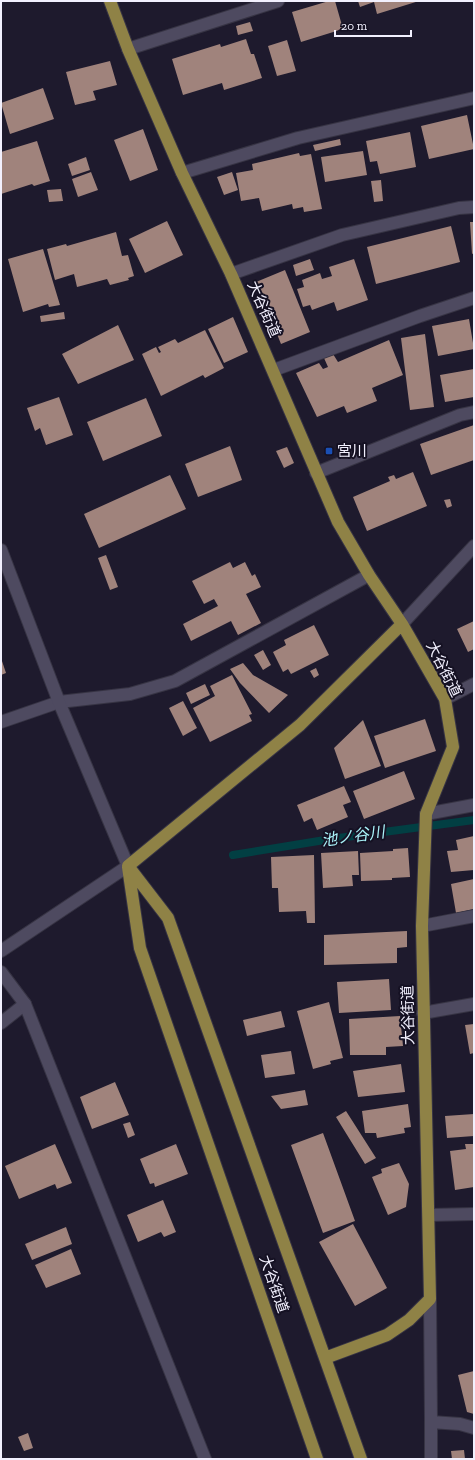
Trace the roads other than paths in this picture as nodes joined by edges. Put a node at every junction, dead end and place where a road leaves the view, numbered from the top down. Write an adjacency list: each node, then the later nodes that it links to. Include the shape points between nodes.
1 (110, 1): 3 (main road, 大谷街道)
2 (278, 1): 3 (street)
3 (128, 49): 5 (main road, 大谷街道)
4 (474, 98): 5 (street, via 298,138)
5 (182, 173): 7 (main road, 大谷街道)
6 (474, 207): 7 (street, via 459,208 342,235)
7 (231, 274): 9 (main road, 大谷街道)
8 (474, 298): 9 (street)
9 (274, 370): 11 (main road, 大谷街道)
10 (474, 412): 11 (street, via 460,415)
11 (316, 473): 14 (main road, 大谷街道, via 338,522)
12 (474, 546): 15 (street)
13 (1, 550): 18 (street)
14 (369, 575): 15 (main road, 大谷街道); 18 (street, via 175,680 130,694)
15 (402, 624): 17 (main road, 大谷街道); 22 (main road, via 300,725)
16 (474, 684): 17 (street)
17 (445, 699): 21 (main road, 大谷街道, via 453,748)
18 (59, 702): 19 (street); 22 (street)
19 (1, 722)
20 (474, 805): 21 (street)
21 (426, 815): 24 (main road, 大谷街道)
22 (128, 866): 25 (street); 34 (main road, 大谷街道, via 168,918); 38 (main road, 大谷街道, via 140,948)
23 (474, 916): 24 (street)
24 (422, 926): 29 (main road, 大谷街道)
25 (1, 952)
26 (1, 972): 27 (street)
27 (25, 1004): 30 (street); 37 (street)
28 (474, 1004): 29 (street)
29 (423, 1014): 32 (main road, 大谷街道)
30 (1, 1023)
31 (474, 1214): 32 (street)
32 (429, 1215): 33 (main road, 大谷街道)
33 (430, 1299): 34 (main road, via 410,1320 387,1335); 35 (street)
34 (325, 1358): 39 (main road, 大谷街道)
35 (431, 1422): 36 (street, via 460,1424); 40 (street)
36 (474, 1428)
37 (205, 1459)
38 (317, 1459)
39 (360, 1459)
40 (431, 1459)

